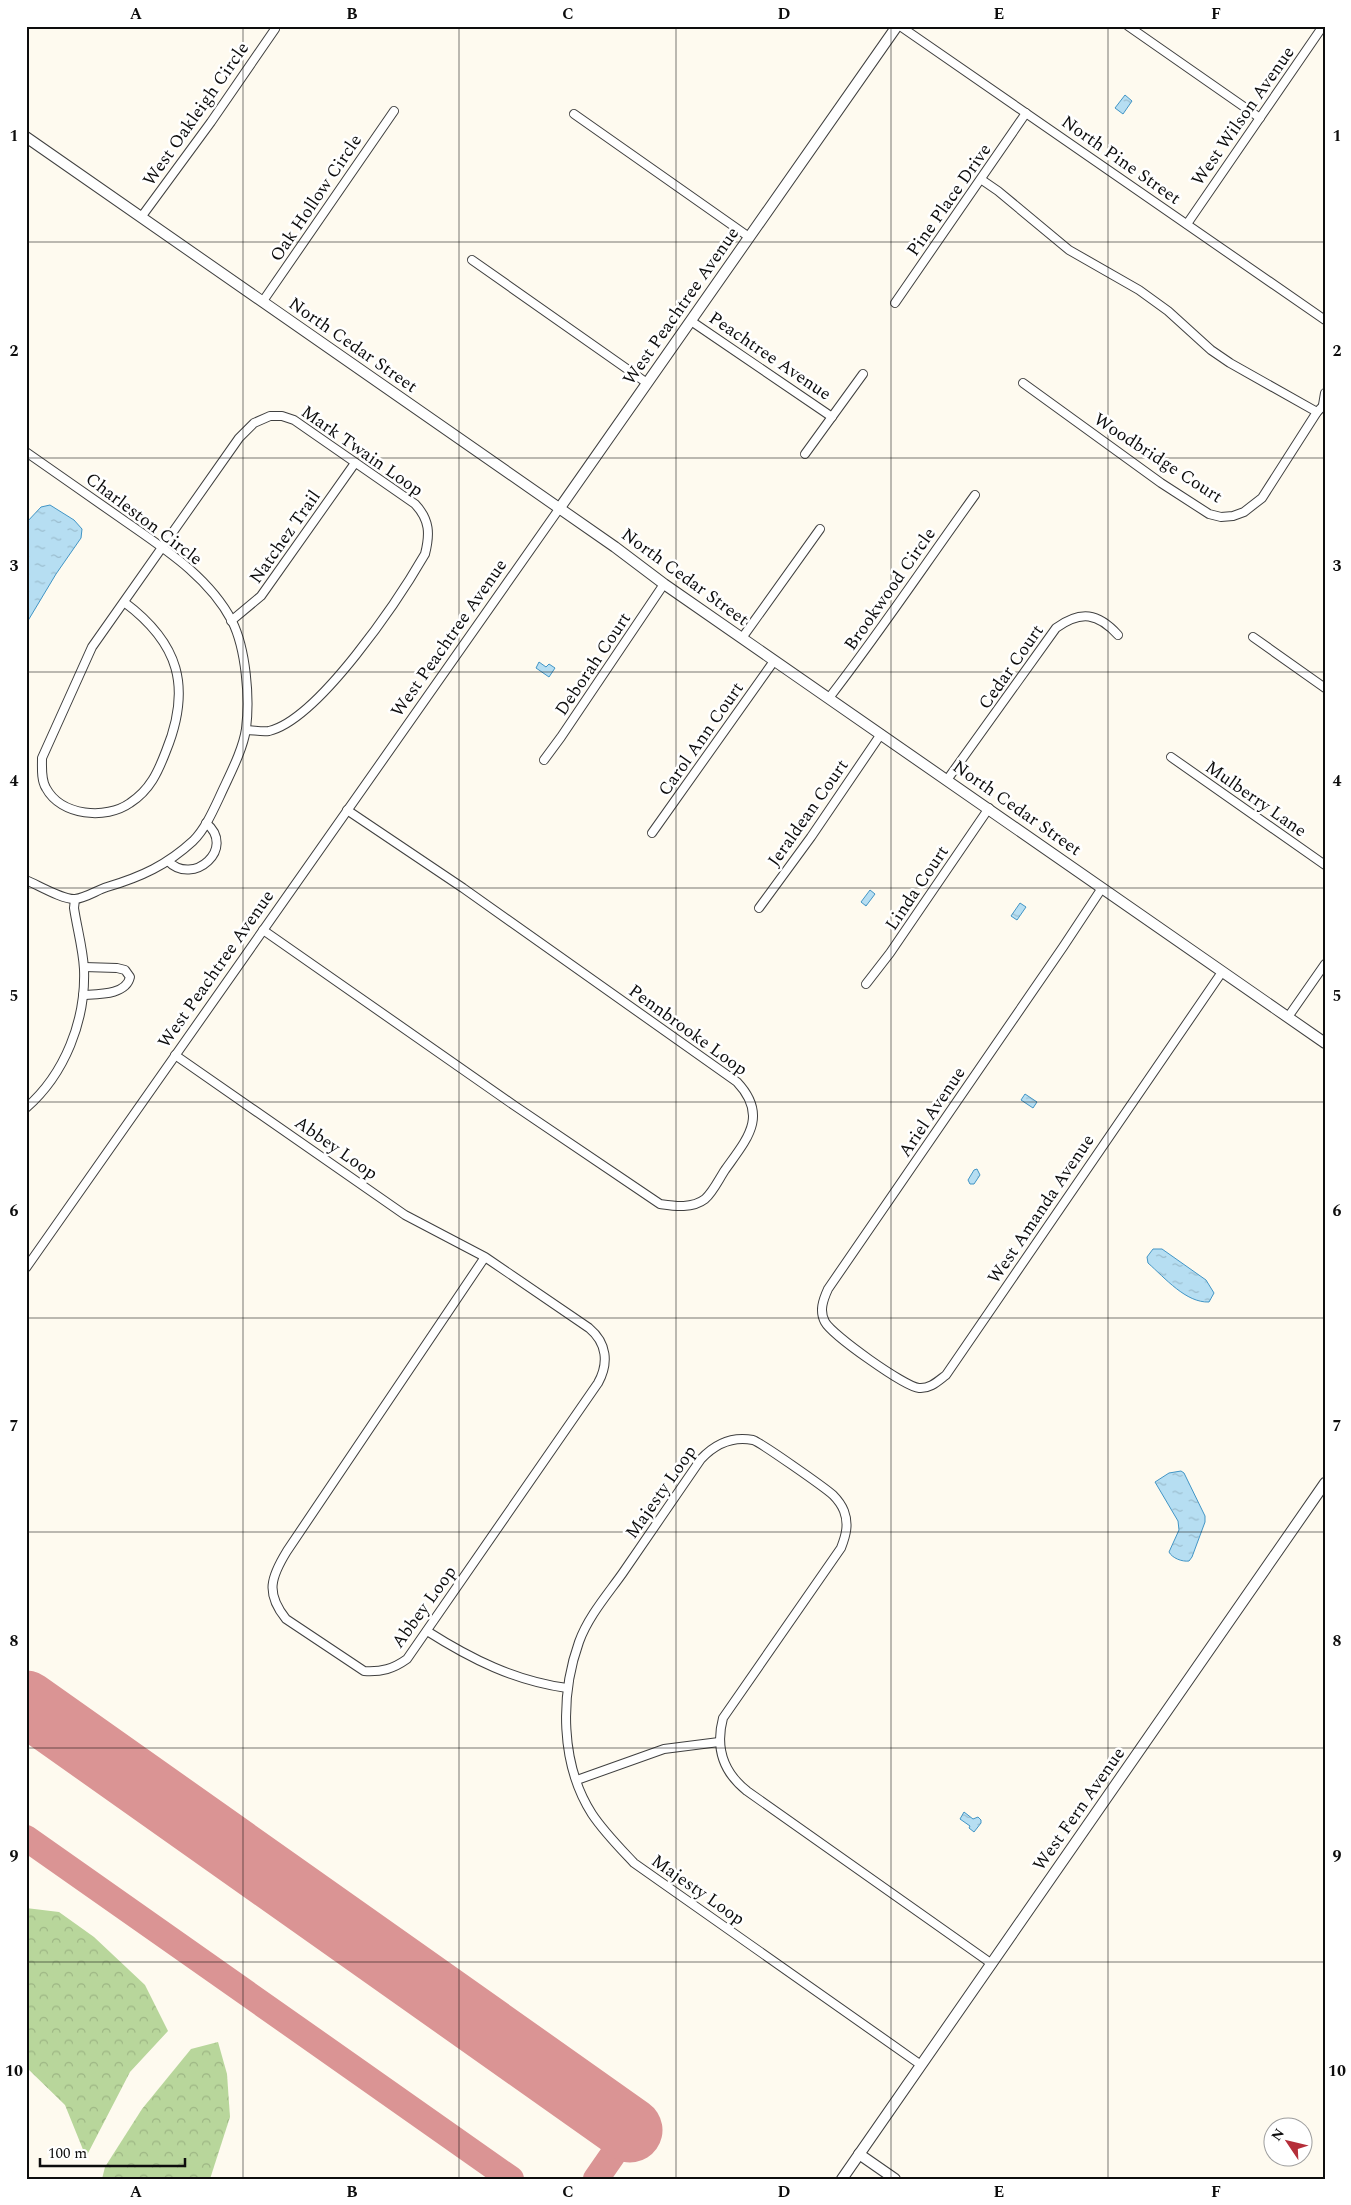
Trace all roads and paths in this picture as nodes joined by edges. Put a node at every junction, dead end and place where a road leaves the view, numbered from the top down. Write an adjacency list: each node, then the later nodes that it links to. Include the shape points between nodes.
1 (899, 26): 6 (street, North Pine Street); 13 (street, West Peachtree Avenue)
2 (1128, 26): 8 (street)
3 (1323, 26): 8 (street, West Wilson Avenue)
4 (275, 30): 11 (street, West Oakleigh Circle)
5 (394, 111): 15 (street, Oak Hollow Circle)
6 (1026, 113): 10 (street, Pine Place Drive); 12 (street, North Pine Street)
7 (574, 114): 13 (street)
8 (1260, 118): 12 (street, West Wilson Avenue)
9 (26, 137): 11 (street, North Cedar Street)
10 (982, 180): 16 (street, Pine Place Drive); 24 (street, via 1070,250 1146,295 1230,363)
11 (142, 216): 15 (street, North Cedar Street)
12 (1187, 224): 18 (street, North Pine Street)
13 (749, 237): 17 (street, West Peachtree Avenue)
14 (472, 260): 20 (street)
15 (263, 301): 30 (street, North Cedar Street)
16 (896, 303)
17 (691, 320): 20 (street, West Peachtree Avenue); 25 (street, Peachtree Avenue)
18 (1325, 320)
19 (863, 374): 25 (street, Peachtree Avenue)
20 (647, 384): 30 (street, West Peachtree Avenue)
21 (1023, 384): 24 (street, Woodbridge Court, via 1161,483 1209,514 1221,517 1244,512 1262,498)
22 (1325, 393): 23 (street, Woodbridge Court)
23 (1324, 404): 24 (street, Woodbridge Court)
24 (1317, 412)
25 (832, 417): 27 (street, Peachtree Avenue)
26 (26, 452): 32 (street, Charleston Circle)
27 (805, 454)
28 (355, 463): 32 (street, Mark Twain Loop, via 294,420 270,416 254,423 239,438); 35 (street, Natchez Trail, via 261,596); 42 (street, Mark Twain Loop, via 422,512 428,524 429,538 425,554 354,657 311,706 269,731)
29 (975, 495): 41 (street, Brookwood Circle, via 870,646)
30 (559, 509): 33 (street, North Cedar Street); 48 (street, West Peachtree Avenue)
31 (820, 529): 38 (street)
32 (162, 547): 34 (street, Mark Twain Loop); 35 (street, Charleston Circle, via 211,591)
33 (664, 584): 38 (street, North Cedar Street); 45 (street, Deborah Court)
34 (124, 602): 34 (street, Mark Twain Loop, via 160,634 175,666 180,696 177,720 157,774 147,790 129,804 104,813 84,813 58,802 45,788 42,758 92,648)
35 (231, 621): 42 (street, Charleston Circle, via 245,672)
36 (1118, 635): 46 (street, Cedar Court, via 1103,621 1091,616 1077,617 1056,628)
37 (1253, 637): 40 (street)
38 (742, 638): 39 (street, North Cedar Street)
39 (774, 661): 41 (street, North Cedar Street); 50 (street, Carol Ann Court)
40 (1325, 688)
41 (829, 698): 43 (street, North Cedar Street)
42 (246, 730): 49 (street, Charleston Circle, via 234,765)
43 (882, 734): 46 (street, North Cedar Street); 56 (street, Jeraldean Court)
44 (1171, 757): 52 (street, Mulberry Lane)
45 (544, 760)
46 (947, 780): 47 (street, North Cedar Street)
47 (989, 808): 54 (street, North Cedar Street); 61 (street, Linda Court)
48 (347, 810): 57 (street, West Peachtree Avenue); 57 (street, Pennbrooke Loop, via 737,1082 749,1094 753,1110 750,1131 736,1154 705,1198 676,1207 660,1204)
49 (206, 822): 51 (street, Charleston Circle, via 194,840); 51 (street, via 217,837 214,855 203,866 192,869 180,869)
50 (652, 833)
51 (168, 861): 55 (street, Charleston Circle, via 144,875)
52 (1325, 865)
53 (26, 880): 55 (street)
54 (1102, 888): 60 (street, North Cedar Street); 69 (street, Ariel Avenue, via 828,1289 822,1303 826,1323)
55 (75, 899): 59 (street)
56 (759, 908)
57 (263, 930): 65 (street, West Peachtree Avenue)
58 (1325, 964): 63 (street)
59 (84, 967): 62 (street); 62 (street, via 117,968 125,970 130,977 122,990)
60 (1222, 972): 63 (street, North Cedar Street); 69 (street, West Amanda Avenue, via 946,1375 930,1387 908,1385)
61 (866, 984)
62 (83, 995): 66 (street, via 72,1043 63,1062)
63 (1288, 1018): 64 (street, North Cedar Street)
64 (1325, 1043)
65 (175, 1055): 67 (street, Abbey Loop, via 405,1215); 68 (street, West Peachtree Avenue)
66 (26, 1108)
67 (485, 1257): 71 (street, Abbey Loop, via 596,1333 604,1350 605,1370); 71 (street, Abbey Loop, via 287,1551 272,1580 272,1596 286,1619 364,1671 394,1668 407,1659)
68 (26, 1268)
69 (856, 1348)
70 (1325, 1483): 75 (street, West Fern Avenue)
71 (427, 1631): 72 (street, via 499,1671)
72 (567, 1688): 73 (street, Majesty Loop, via 580,1640 592,1619 701,1458 719,1444 731,1440 755,1440 834,1495 843,1509 846,1534 832,1562 728,1710); 74 (street, Majesty Loop, via 566,1724)
73 (719, 1742): 74 (street, via 664,1749); 75 (street, Majesty Loop, via 722,1760 737,1783)
74 (577, 1780): 76 (street, Majesty Loop, via 591,1812 634,1863)
75 (992, 1964): 76 (street, West Fern Avenue)
76 (921, 2065): 77 (street, West Fern Avenue)
77 (859, 2154): 78 (street, West Fern Avenue); 79 (street)
78 (842, 2179)
79 (895, 2179)

